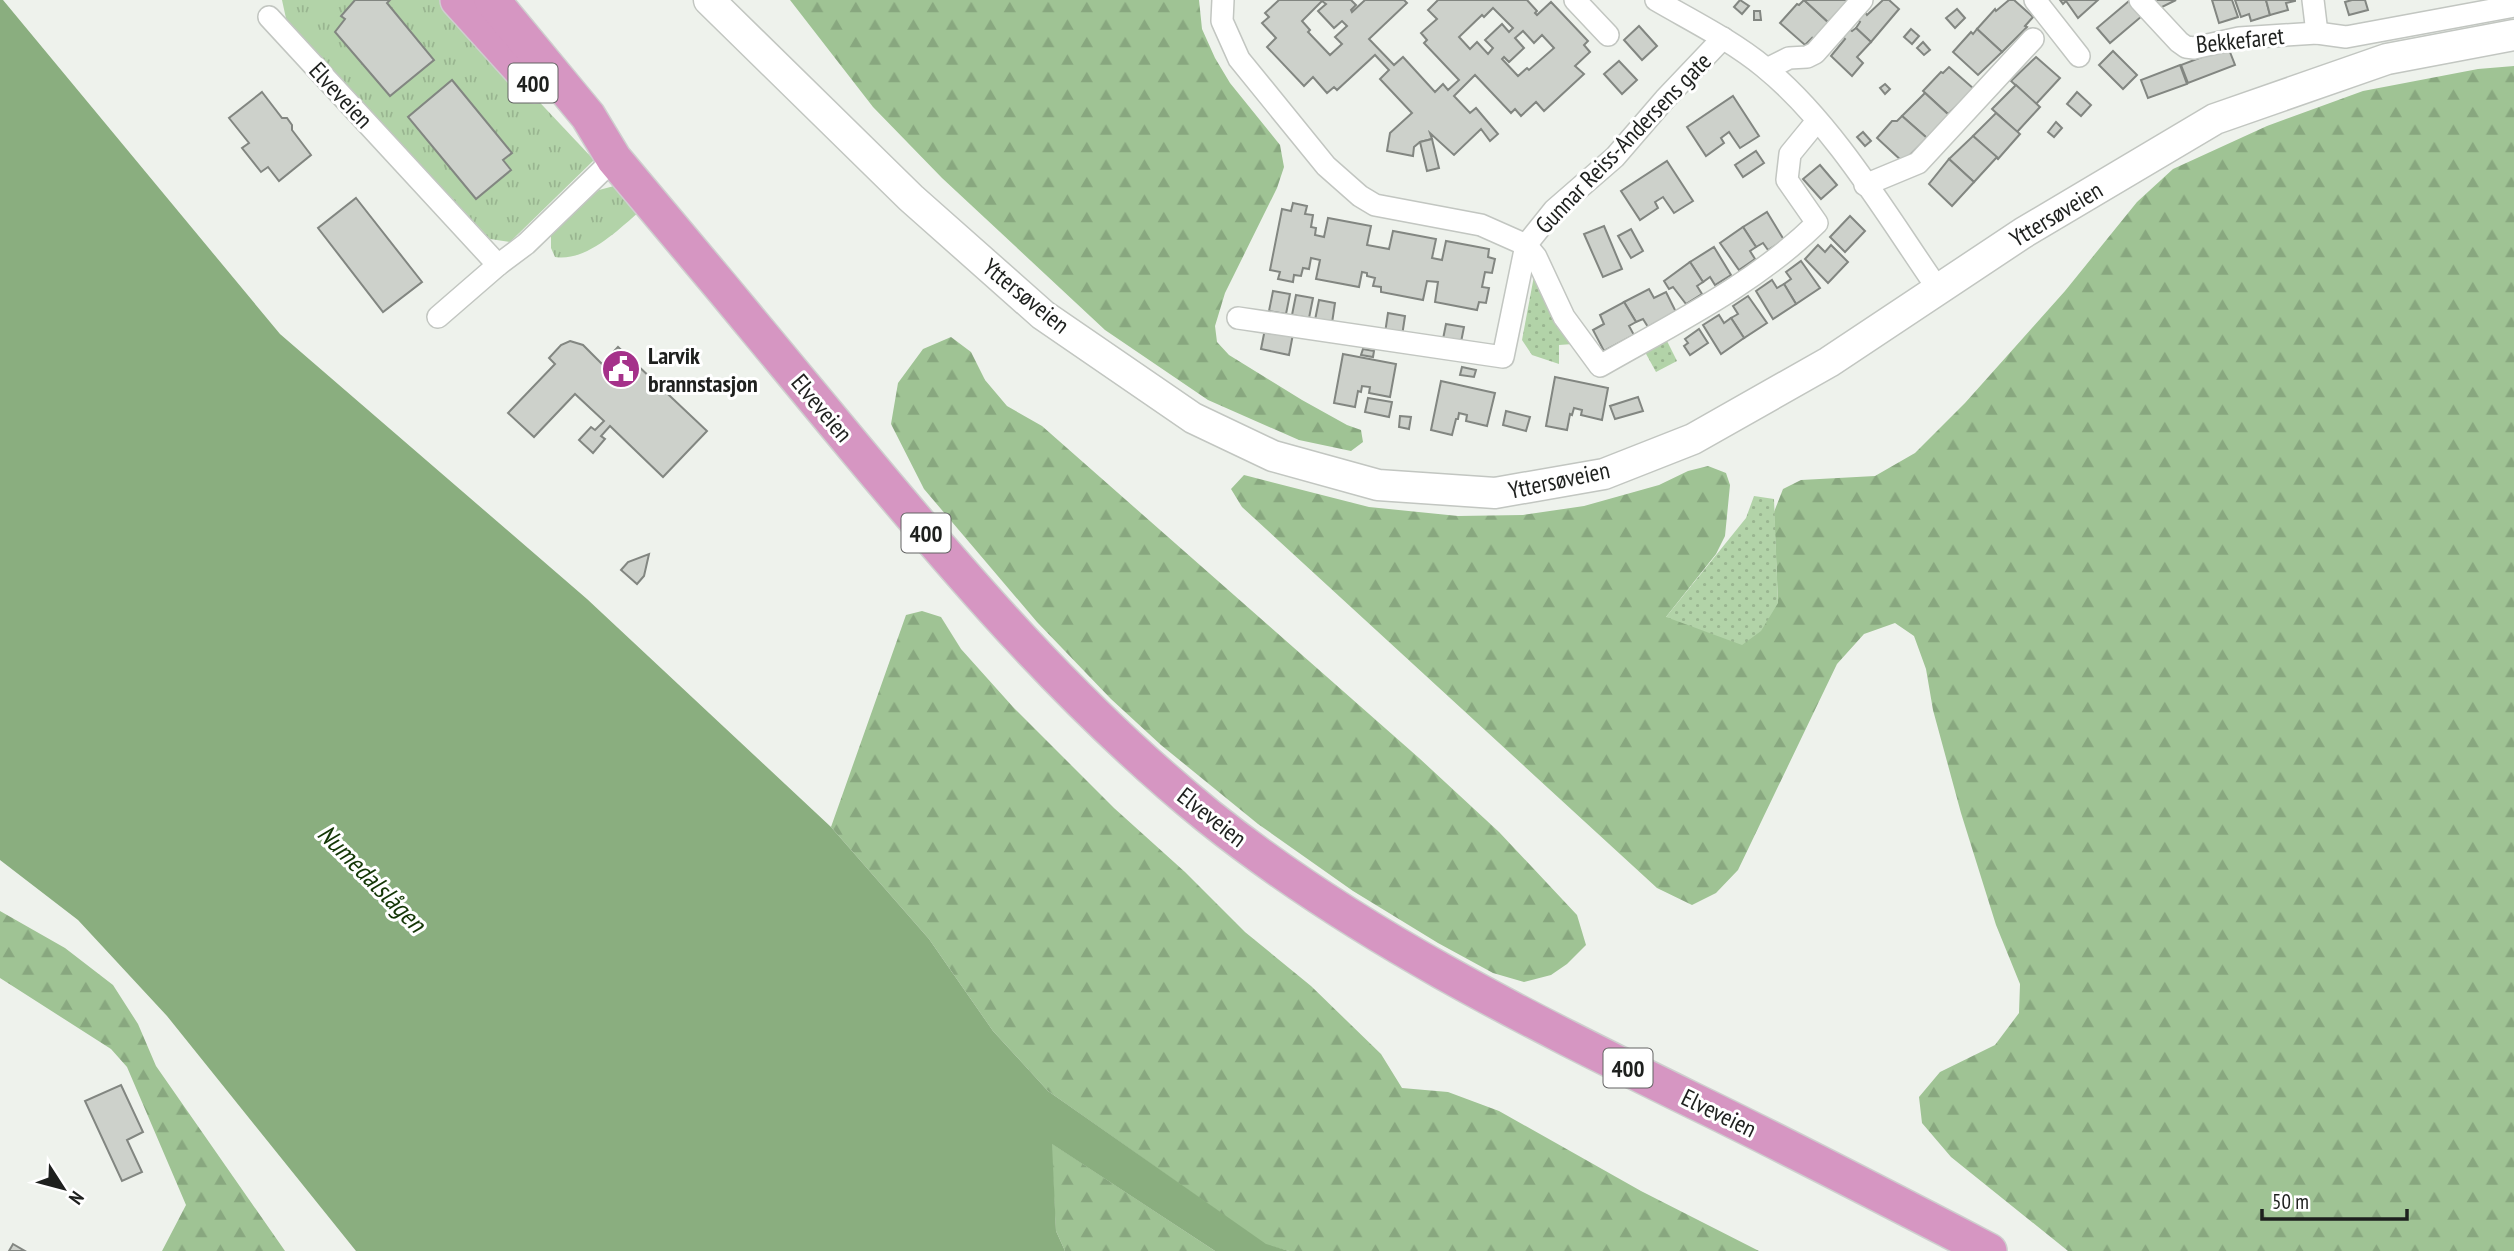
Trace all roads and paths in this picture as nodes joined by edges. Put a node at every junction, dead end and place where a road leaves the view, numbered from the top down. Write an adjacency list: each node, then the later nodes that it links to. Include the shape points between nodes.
1 (458, 0): 22 (highway, Elveveien / 400, via 575,127)
2 (492, 0): 22 (highway, Elveveien / 400, via 588,116)
3 (709, 0): 26 (main road, Yttersøveien, via 911,198 1042,315 1192,418 1273,456 1378,485 1495,493 1604,474 1693,439 1829,362)
4 (1223, 0): 24 (street, via 1222,21 1239,59 1326,166 1360,196 1375,205 1480,225)
5 (1575, 0): 15 (street)
6 (1656, 0): 17 (street, Gunnar Reiss-Andersens gate)
7 (1862, 0): 20 (street, via 1815,53)
8 (2035, 0): 19 (street)
9 (2140, 0): 14 (street, Bekkefaret, via 2186,47)
10 (2313, 0): 14 (street, Bekkefaret)
11 (2514, 6): 12 (street, Bekkefaret)
12 (2456, 8): 14 (street, Bekkefaret, via 2346,37)
13 (269, 17): 25 (street, Elveveien)
14 (2317, 33)
15 (1608, 35)
16 (2514, 35): 26 (main road, Yttersøveien, via 2387,59 2215,119)
17 (1723, 38): 20 (street, Gunnar Reiss-Andersens gate); 24 (street, Gunnar Reiss-Andersens gate, via 1615,157 1554,210)
18 (2033, 39): 23 (street, via 1918,163)
19 (2079, 56)
20 (1767, 69): 21 (street, Gunnar Reiss-Andersens gate)
21 (1817, 121): 23 (street, Gunnar Reiss-Andersens gate); 24 (street, via 1790,154 1787,180 1817,223 1795,245 1727,293 1600,366 1564,317)
22 (614, 159): 25 (street); 29 (highway, Elveveien / 400, via 1025,645 1083,706 1210,817 1358,923 1445,974)
23 (1865, 184): 26 (street, Gunnar Reiss-Andersens gate)
24 (1526, 245): 28 (street, Gunnar Reiss-Andersens gate, via 1503,357)
25 (498, 265): 27 (street)
26 (1938, 289)
27 (438, 317)
28 (1238, 318)
29 (1989, 1251)

